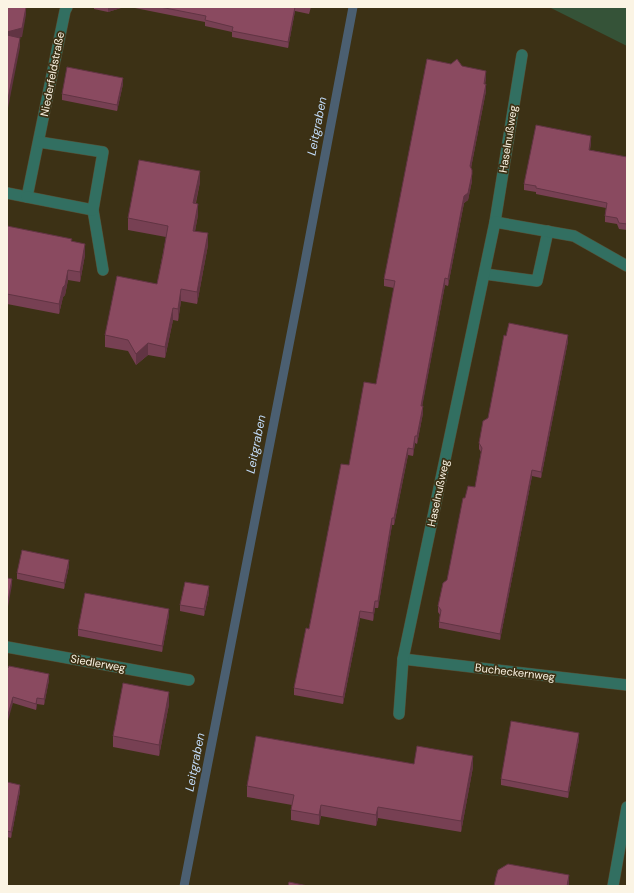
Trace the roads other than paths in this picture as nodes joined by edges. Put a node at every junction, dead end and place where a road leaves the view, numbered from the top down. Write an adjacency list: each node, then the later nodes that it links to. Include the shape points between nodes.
1 (67, 7): 3 (street, Niederfeldstraße)
2 (522, 55): 7 (street, Haselnußweg)
3 (39, 142): 5 (street, Niederfeldstraße); 6 (street, via 103,152)
4 (7, 193): 5 (street)
5 (28, 197): 6 (street)
6 (93, 210): 10 (street)
7 (495, 222): 8 (street); 11 (street, Haselnußweg)
8 (548, 231): 9 (street, via 574,236); 11 (street, via 537,281)
9 (627, 266)
10 (103, 270)
11 (485, 274): 13 (street, Haselnußweg)
12 (7, 647): 14 (street, Siedlerweg)
13 (403, 659): 15 (street, Bucheckernweg); 16 (street, Haselnußweg)
14 (189, 680)
15 (627, 685)
16 (399, 714)
17 (627, 807): 18 (street)
18 (613, 886)

